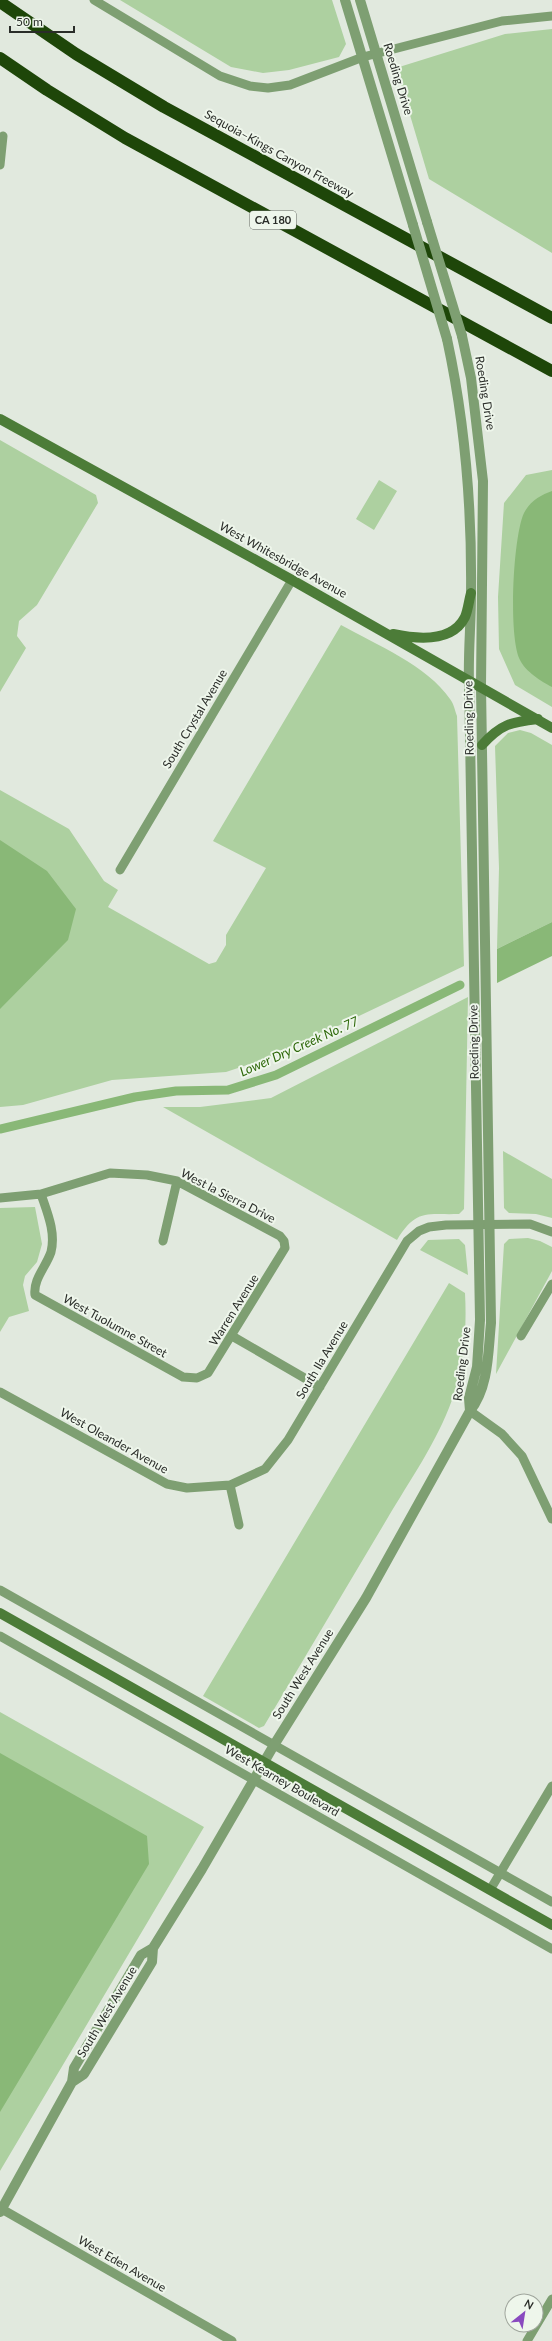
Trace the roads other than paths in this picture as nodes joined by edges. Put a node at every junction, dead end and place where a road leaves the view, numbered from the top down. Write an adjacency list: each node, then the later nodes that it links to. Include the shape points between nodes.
1 (345, 0): 7 (street, Roeding Drive)
2 (360, 0): 6 (street, Roeding Drive)
3 (98, 1): 7 (street, via 220,76 250,86 268,88 290,85)
4 (0, 2): 11 (highway, Sequoia–Kings Canyon Freeway, via 76,54 157,103)
5 (552, 16): 6 (street, via 502,21)
6 (377, 54): 7 (street); 18 (street, Roeding Drive, bridge, via 462,336 472,384 483,481)
7 (363, 57): 15 (street, Roeding Drive, bridge, via 447,339 456,381 468,484)
8 (0, 58): 12 (highway, CA 180, via 125,138)
9 (3, 136): 10 (street)
10 (0, 165)
11 (552, 318)
12 (552, 371)
13 (0, 419): 14 (main road, West Whitesbridge Avenue)
14 (292, 580): 16 (main road, West Whitesbridge Avenue); 22 (street, South Crystal Avenue)
15 (471, 592): 16 (main road, via 464,618 451,631 436,637 419,638); 17 (street, Roeding Drive)
16 (383, 632): 17 (main road, West Whitesbridge Avenue)
17 (468, 680): 18 (main road, West Whitesbridge Avenue); 26 (street, Roeding Drive)
18 (481, 687): 19 (main road, West Whitesbridge Avenue); 21 (street, Roeding Drive)
19 (538, 719): 20 (main road, West Whitesbridge Avenue); 21 (main road, via 507,725 493,732)
20 (552, 728)
21 (482, 745): 27 (street, Roeding Drive)
22 (120, 870)
23 (177, 1181): 24 (street, West la Sierra Drive, via 147,1175 110,1173); 29 (street, West la Sierra Drive); 30 (street)
24 (41, 1194): 25 (street, West la Sierra Drive); 34 (street, West Tuolumne Street, via 51,1224 52,1237 51,1250 34,1286 35,1295)
25 (0, 1198)
26 (479, 1226): 27 (street); 35 (street, South Ila Avenue, via 429,1227 418,1231 407,1241); 37 (street, Roeding Drive, via 479,1345 477,1367 469,1398)
27 (490, 1226): 28 (street, via 530,1224); 37 (street, Roeding Drive, via 489,1345 484,1382 478,1401)
28 (552, 1232)
29 (280, 1236): 32 (street, Warren Avenue, via 285,1248)
30 (163, 1240)
31 (552, 1284): 33 (street)
32 (232, 1336): 34 (street, Warren Avenue, via 208,1373 197,1378); 35 (street)
33 (521, 1336)
34 (183, 1377)
35 (320, 1387): 38 (street, South Ila Avenue, via 288,1440 265,1469)
36 (0, 1392): 38 (street, West Oleander Avenue, via 167,1484 187,1488)
37 (470, 1412): 39 (street, via 502,1434 522,1456); 44 (street, South West Avenue, via 366,1598)
38 (230, 1485): 40 (street)
39 (552, 1519)
40 (239, 1525)
41 (0, 1590): 44 (street)
42 (0, 1613): 45 (main road, West Kearney Boulevard)
43 (0, 1636): 46 (street, West Kearney Boulevard)
44 (274, 1745): 45 (street, South West Avenue); 48 (street)
45 (265, 1763): 46 (street, South West Avenue); 49 (main road, West Kearney Boulevard)
46 (255, 1781): 52 (street, West Kearney Boulevard); 53 (street, South West Avenue, via 153,1948 141,1955 74,2068 72,2082)
47 (552, 1786): 48 (street)
48 (500, 1873): 49 (street); 50 (street)
49 (490, 1890): 51 (main road, West Kearney Boulevard)
50 (552, 1902)
51 (552, 1926)
52 (552, 1949)
53 (0, 2210): 55 (street, West Eden Avenue)
54 (552, 2299): 56 (street)
55 (229, 2340)
56 (527, 2341)

